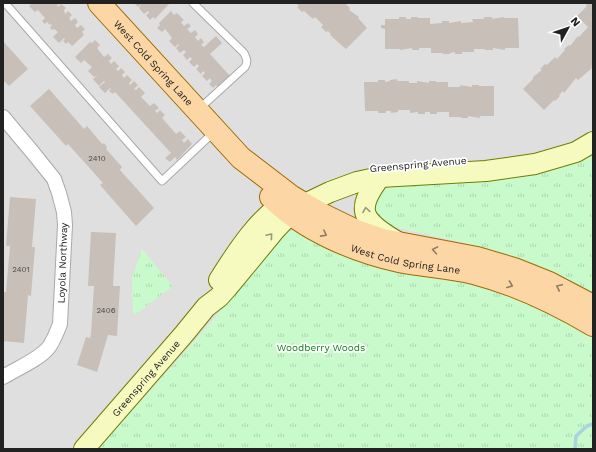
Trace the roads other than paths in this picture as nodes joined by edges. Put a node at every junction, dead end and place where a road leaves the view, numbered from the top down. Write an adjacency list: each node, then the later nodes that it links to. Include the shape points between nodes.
1 (5, 3): 6 (lane, via 162,181)
2 (99, 3): 4 (main road, West Cold Spring Lane)
3 (193, 3): 4 (lane, via 244,53 247,64)
4 (198, 111): 6 (main road, West Cold Spring Lane)
5 (3, 117): 14 (street, Loyola Northway, via 54,179 65,224 60,324 55,338 38,356)
6 (216, 130): 10 (main road, West Cold Spring Lane, via 241,158)
7 (593, 138): 10 (main road, Greenspring Avenue, via 531,154 375,166 323,182)
8 (593, 142): 9 (main road, Greenspring Avenue, via 576,152 535,164 479,171)
9 (380, 177): 10 (main road, Greenspring Avenue, via 357,182); 11 (main road, one-way to 9, via 367,219 365,202)
10 (292, 205): 11 (main road, West Cold Spring Lane, via 356,232); 13 (main road, West Cold Spring Lane, one-way to 13, via 309,226 331,238 398,260 473,273 508,284 562,307); 15 (main road, Greenspring Avenue, via 275,230 219,297 206,307)
11 (402, 245): 12 (main road, West Cold Spring Lane, one-way to 11, via 514,268 477,258)
12 (593, 306)
13 (593, 325)
14 (3, 377)
15 (84, 449)

